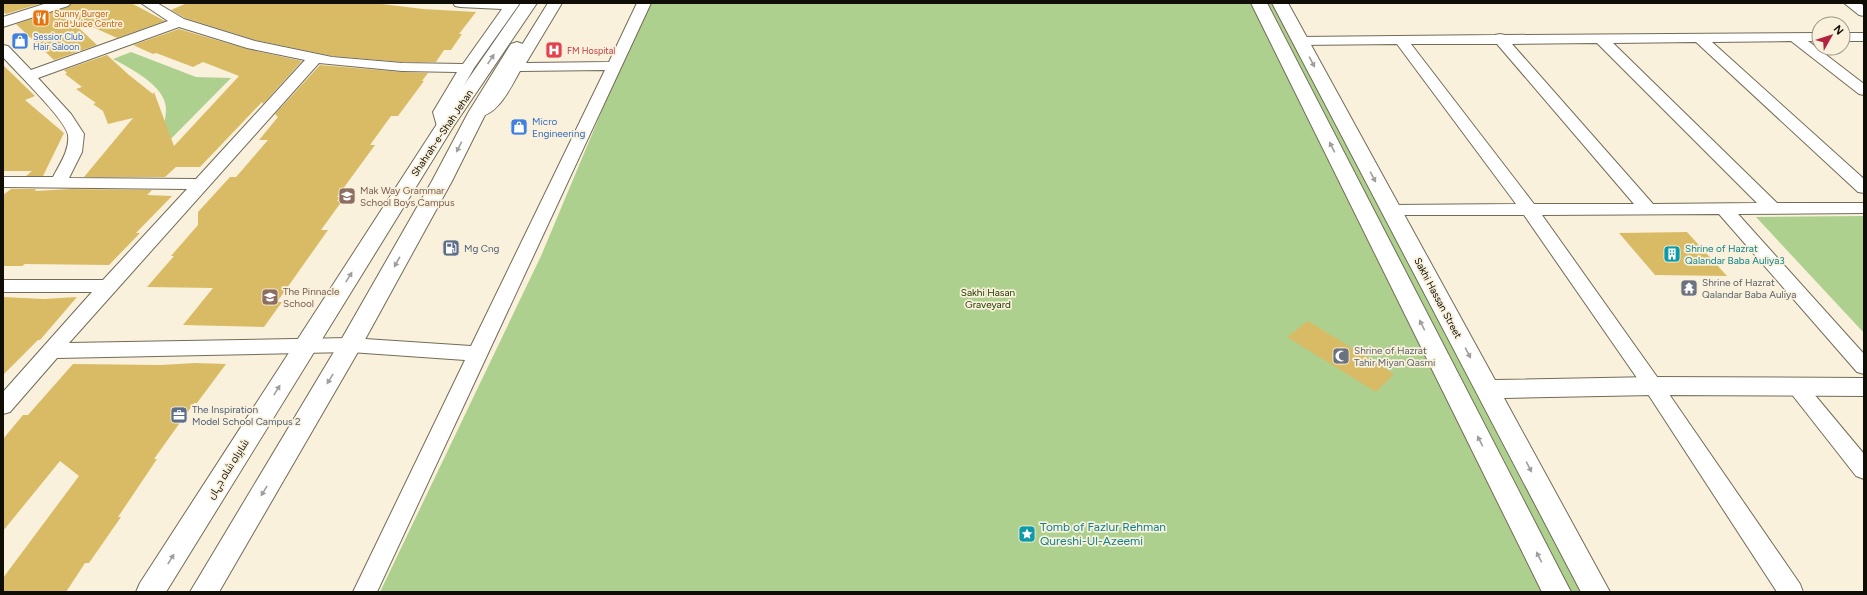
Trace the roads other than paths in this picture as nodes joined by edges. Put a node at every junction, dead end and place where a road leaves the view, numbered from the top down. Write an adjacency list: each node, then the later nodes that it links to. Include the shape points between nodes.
1 (63, 3): 13 (street)
2 (148, 3): 14 (street)
3 (460, 3): 11 (street)
4 (529, 3): 32 (street, Shahrah-e-Shah Jehan, one-way to 4)
5 (544, 3): 31 (street, Shahrah-e-Shah Jehan)
6 (555, 3): 27 (street)
7 (644, 3): 26 (street)
8 (1259, 3): 59 (street, one-way to 8)
9 (1280, 3): 23 (street, Sakhi Hassan Street)
10 (1851, 3): 12 (street)
11 (512, 4): 28 (street)
12 (1864, 12)
13 (3, 22)
14 (179, 22): 25 (street, via 252,45); 29 (street)
15 (1794, 37): 16 (street); 21 (street); 30 (street)
16 (1811, 37)
17 (1851, 37): 18 (street)
18 (1864, 37)
19 (1500, 38): 20 (street); 22 (street); 39 (street)
20 (1600, 38): 21 (street); 41 (street)
21 (1700, 38): 36 (street)
22 (1400, 39): 23 (street); 38 (street)
23 (1300, 41): 42 (street, Sakhi Hassan Street, one-way to 42)
24 (3, 49): 29 (street)
25 (315, 58): 28 (street, via 402,67); 35 (street)
26 (614, 66): 27 (street); 48 (street)
27 (517, 67): 31 (street, via 495,101)
28 (467, 68): 32 (street, via 441,112)
29 (29, 76): 34 (street, via 66,117 76,134 74,152)
30 (1864, 91)
31 (477, 113): 46 (street, Shahrah-e-Shah Jehan, one-way to 46)
32 (444, 127): 45 (street, Shahrah-e-Shah Jehan, one-way to 32)
33 (3, 182): 34 (street)
34 (58, 183): 35 (street)
35 (200, 184): 44 (street)
36 (1864, 188)
37 (1864, 208): 41 (street)
38 (1529, 209): 39 (street); 42 (street); 50 (street)
39 (1648, 209): 40 (street)
40 (1724, 209): 41 (street); 49 (street)
41 (1773, 209)
42 (1391, 210): 53 (street, Sakhi Hassan Street, one-way to 53)
43 (3, 286): 44 (street)
44 (108, 286): 47 (street)
45 (306, 345): 46 (street); 47 (street); 56 (street, شاہراہِ شاہ جہاں, one-way to 45)
46 (350, 345): 48 (street); 57 (street, one-way to 57)
47 (51, 351): 54 (street)
48 (479, 354): 58 (street)
49 (1864, 367)
50 (1653, 386): 51 (street); 53 (street); 61 (street)
51 (1797, 387): 52 (street); 55 (street)
52 (1864, 387)
53 (1487, 389): 60 (street, Sakhi Hassan Street, one-way to 60)
54 (3, 406)
55 (1864, 470)
56 (150, 592)
57 (204, 592)
58 (365, 592)
59 (1557, 592)
60 (1596, 592)
61 (1791, 592)

